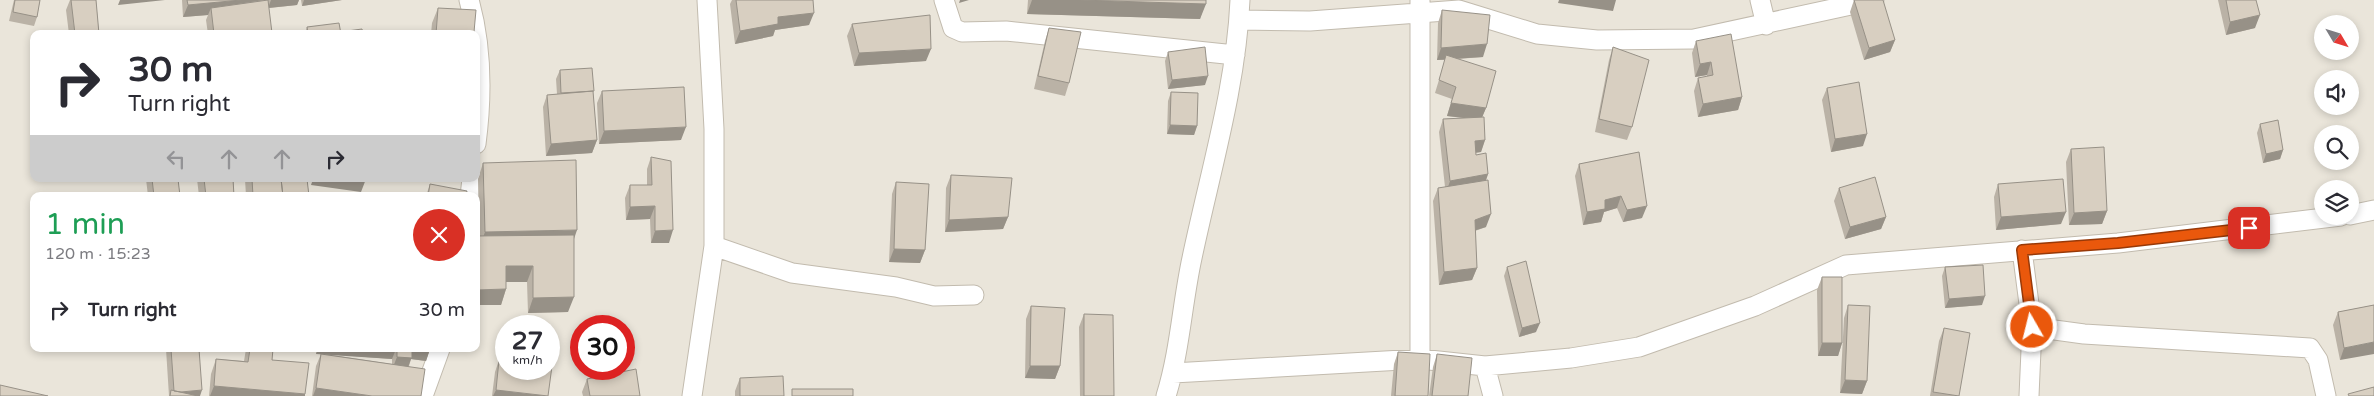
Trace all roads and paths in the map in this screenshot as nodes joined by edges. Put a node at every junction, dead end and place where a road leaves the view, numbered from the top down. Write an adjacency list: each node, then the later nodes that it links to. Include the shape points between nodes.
1 (469, 0): 10 (street)
2 (707, 0): 15 (street, via 714,129)
3 (944, 0): 11 (street, via 953,28 962,32 1006,31)
4 (1240, 0): 8 (street)
5 (1760, 0): 9 (street)
6 (1874, 0): 9 (street)
7 (1420, 6): 8 (street, via 1310,21); 9 (street, via 1459,10 1537,34 1597,40 1694,39); 20 (street)
8 (1239, 20): 11 (street)
9 (1766, 24)
10 (477, 30)
11 (1235, 55): 22 (street, via 1192,259)
12 (2374, 210): 13 (street)
13 (2359, 212)
14 (2314, 219): 16 (street, via 2118,243)
15 (714, 246): 17 (street, via 792,273 896,287 934,296); 24 (street)
16 (2022, 250): 18 (street); 21 (street, via 1846,265 1755,306 1639,347 1571,358)
17 (974, 295)
18 (2032, 327): 27 (street); 28 (street, via 2084,334 2310,348 2318,360)
19 (439, 352): 23 (street)
20 (1420, 359): 21 (street); 22 (street)
21 (1485, 366): 26 (street)
22 (1174, 373): 25 (street)
23 (424, 396)
24 (692, 396)
25 (1166, 396)
26 (1494, 396)
27 (2029, 396)
28 (2326, 396)

